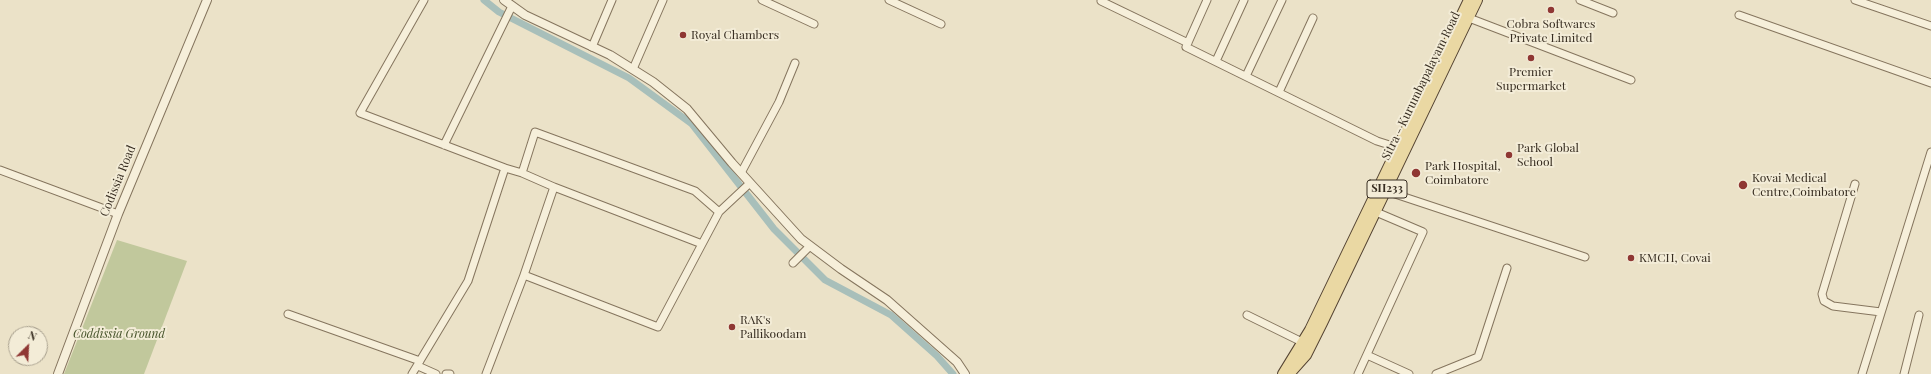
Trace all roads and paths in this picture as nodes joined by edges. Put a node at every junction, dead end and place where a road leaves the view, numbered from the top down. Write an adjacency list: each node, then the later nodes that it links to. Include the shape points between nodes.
1 (207, 0): 47 (street, Codissia Road)
2 (424, 0): 33 (street, via 360,113)
3 (504, 0): 16 (street)
4 (612, 0): 25 (street)
5 (663, 0): 28 (street)
6 (762, 0): 21 (street)
7 (889, 0): 22 (street)
8 (1207, 0): 24 (street)
9 (1244, 0): 26 (street)
10 (1282, 0): 29 (street)
11 (1469, 0): 34 (main road, Sitra - Kurumbapalayam Road / SH233)
12 (1477, 0): 20 (main road, Sitra - Kurumbapalayam Road / SH233)
13 (1580, 0): 17 (street)
14 (1855, 0): 23 (street)
15 (1101, 1): 24 (street)
16 (511, 9): 25 (street); 33 (street)
17 (1613, 13)
18 (1739, 15): 31 (street)
19 (1313, 18): 32 (street)
20 (1469, 18): 30 (street); 34 (main road, Sitra - Kurumbapalayam Road / SH233)
21 (814, 24)
22 (941, 24)
23 (1931, 26)
24 (1188, 42): 26 (street, via 1186,47)
25 (592, 47): 28 (street)
26 (1216, 61): 29 (street)
27 (795, 63): 40 (street, via 779,102)
28 (633, 69): 40 (street, via 687,109)
29 (1246, 76): 32 (street)
30 (1631, 80)
31 (1931, 83)
32 (1279, 92): 34 (street, via 1377,141)
33 (444, 144): 37 (street)
34 (1402, 149): 44 (main road, Sitra - Kurumbapalayam Road / SH233); 58 (main road, Sitra - Kurumbapalayam Road / SH233, via 1310,330)
35 (1931, 152): 36 (street)
36 (1929, 165): 54 (street)
37 (505, 168): 39 (street); 60 (street, via 468,281)
38 (0, 170): 47 (street)
39 (522, 173): 43 (street); 45 (street, via 535,132 695,191)
40 (741, 173): 41 (street)
41 (749, 184): 45 (street); 49 (street)
42 (1855, 184): 54 (street, via 1822,294 1824,301 1833,306)
43 (554, 187): 48 (street); 53 (street)
44 (1386, 191): 46 (main road, Sitra - Kurumbapalayam Road / SH233); 50 (street)
45 (719, 212): 48 (street)
46 (1376, 212): 58 (main road, Sitra - Kurumbapalayam Road / SH233); 59 (street, via 1423,232)
47 (118, 214): 61 (street, Codissia Road)
48 (702, 244): 53 (street, via 658,327)
49 (810, 246): 51 (street); 67 (street, via 887,300 958,362)
50 (1585, 257)
51 (795, 261)
52 (1507, 268): 73 (street, via 1478,357)
53 (524, 275): 66 (street)
54 (1881, 312): 74 (street)
55 (288, 314): 60 (street)
56 (1247, 315): 58 (street)
57 (1919, 315): 75 (street)
58 (1304, 349): 68 (main road, Sitra - Kurumbapalayam Road / SH233); 69 (main road, Sitra - Kurumbapalayam Road / SH233); 70 (main road)
59 (1367, 356): 71 (street); 72 (street)
60 (419, 364): 62 (street); 63 (street)
61 (58, 374)
62 (412, 374)
63 (436, 374)
64 (446, 374): 65 (street)
65 (450, 374)
66 (486, 374)
67 (966, 374)
68 (1283, 374)
69 (1288, 374)
70 (1296, 374)
71 (1358, 374)
72 (1409, 374)
73 (1436, 374)
74 (1862, 374)
75 (1904, 374)

